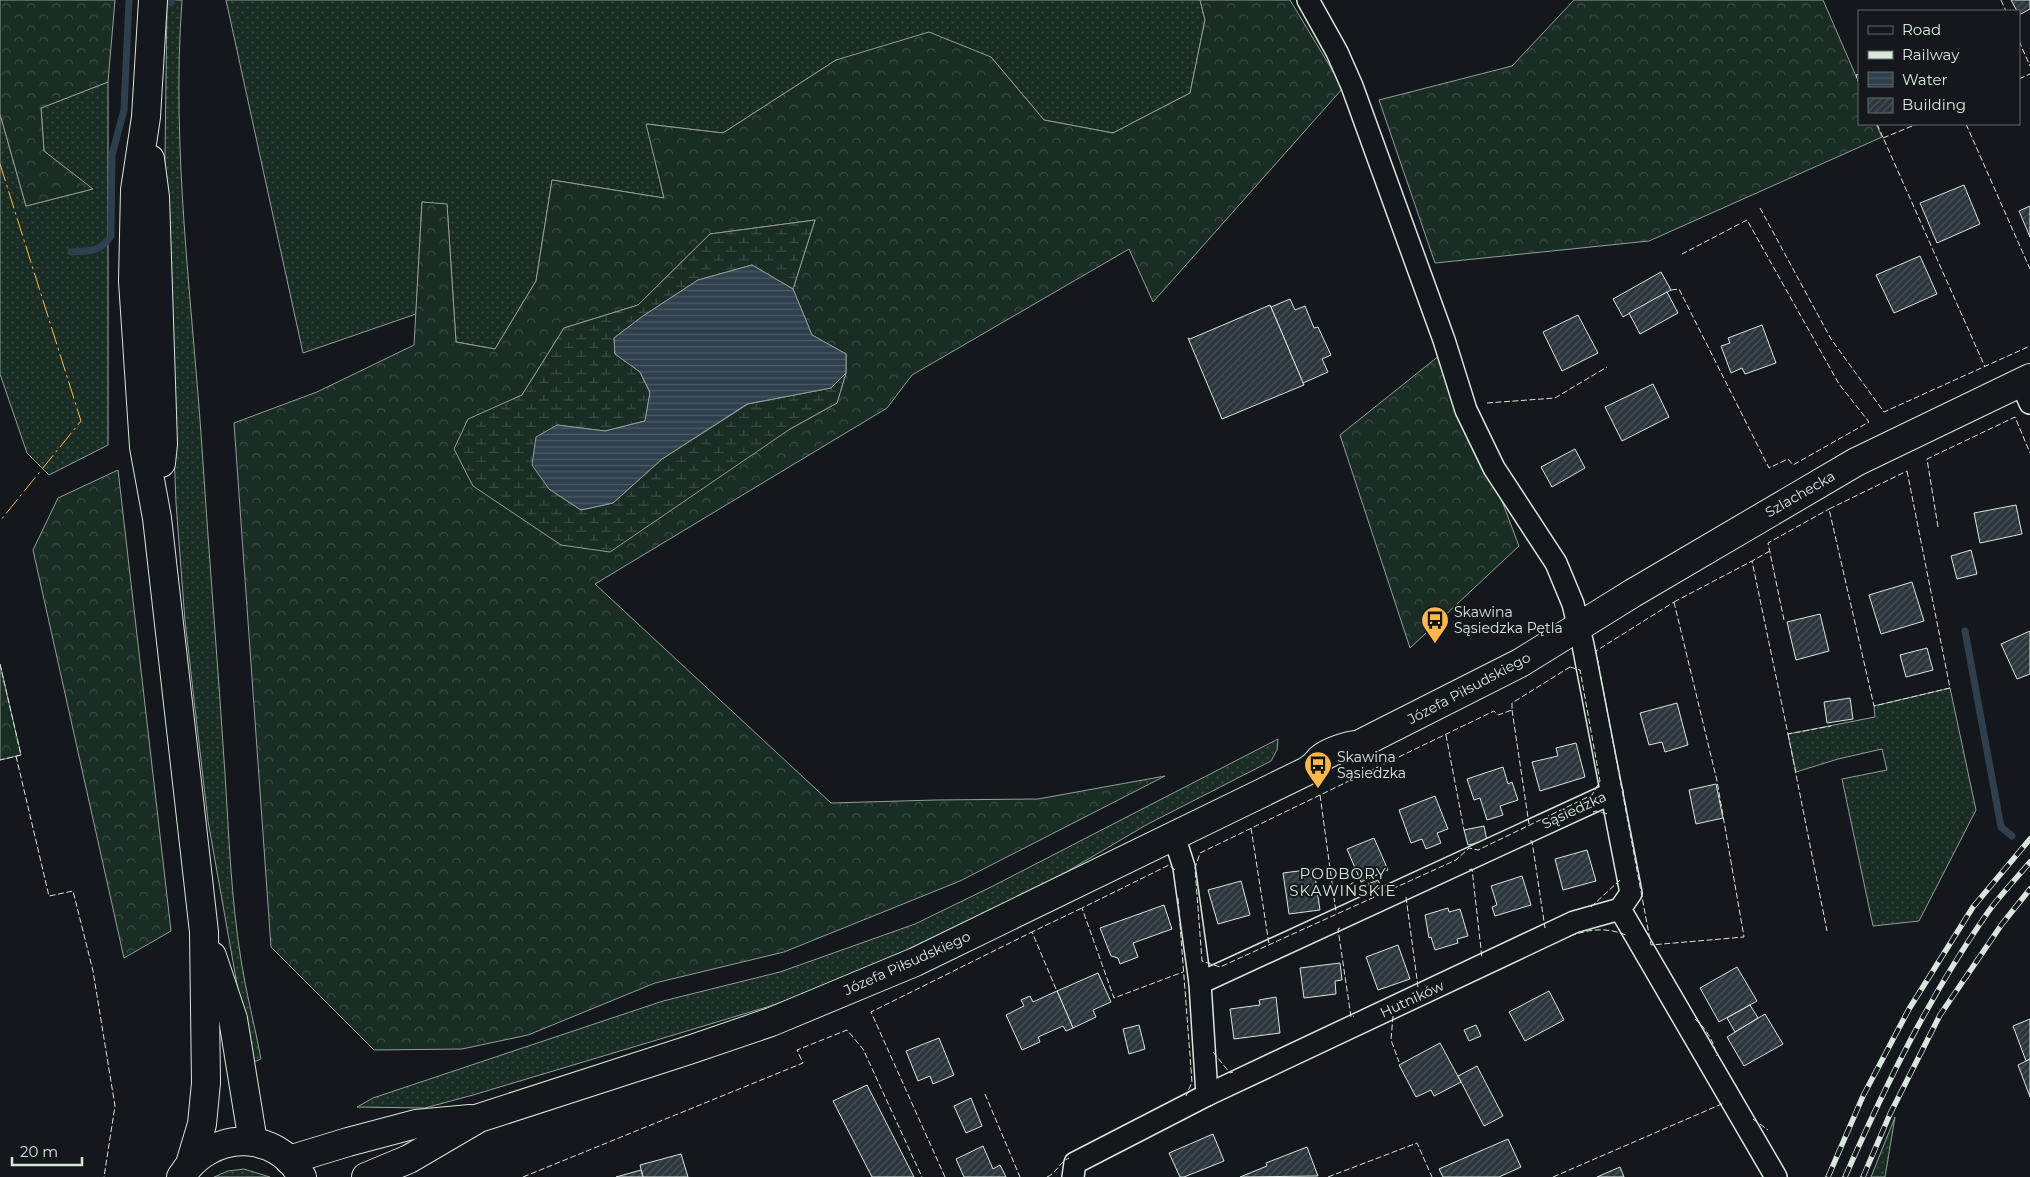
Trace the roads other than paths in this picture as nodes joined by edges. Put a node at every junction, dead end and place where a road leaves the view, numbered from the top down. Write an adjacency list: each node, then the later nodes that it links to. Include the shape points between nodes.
1 (153, 0): 8 (main road, via 146,117 135,190 133,281 144,447 157,518)
2 (1308, 0): 4 (street, via 1352,86 1466,410 1494,468 1556,563)
3 (2027, 388): 4 (main road, Szlachecka, via 1901,439 1831,476)
4 (1579, 627): 5 (street); 6 (main road, Józefa Piłsudskiego, via 1490,680 1358,746 1352,754 1327,767 1316,766)
5 (1612, 793): 7 (street, Sąsiedzka, via 1631,893); 9 (street, Sąsiedzka)
6 (1174, 836): 9 (street, via 1184,867); 11 (main road, Józefa Piłsudskiego, via 915,962 771,1022)
7 (1620, 909): 10 (street, Hutników, via 1574,922); 18 (street)
8 (204, 932): 12 (main road, via 233,1019); 14 (main road, via 206,1083 202,1124)
9 (1200, 983): 10 (street)
10 (1207, 1095): 17 (street, Hutników, via 1075,1163)
11 (479, 1118): 13 (main road, Józefa Piłsudskiego, via 416,1124 348,1142); 15 (main road, Józefa Piłsudskiego, via 409,1158); 16 (main road)
12 (252, 1142): 13 (main road, via 266,1145); 14 (main road, via 239,1141 212,1148)
13 (296, 1169)
14 (186, 1171)
15 (366, 1177)
16 (411, 1177)
17 (1073, 1177)
18 (1776, 1177)

